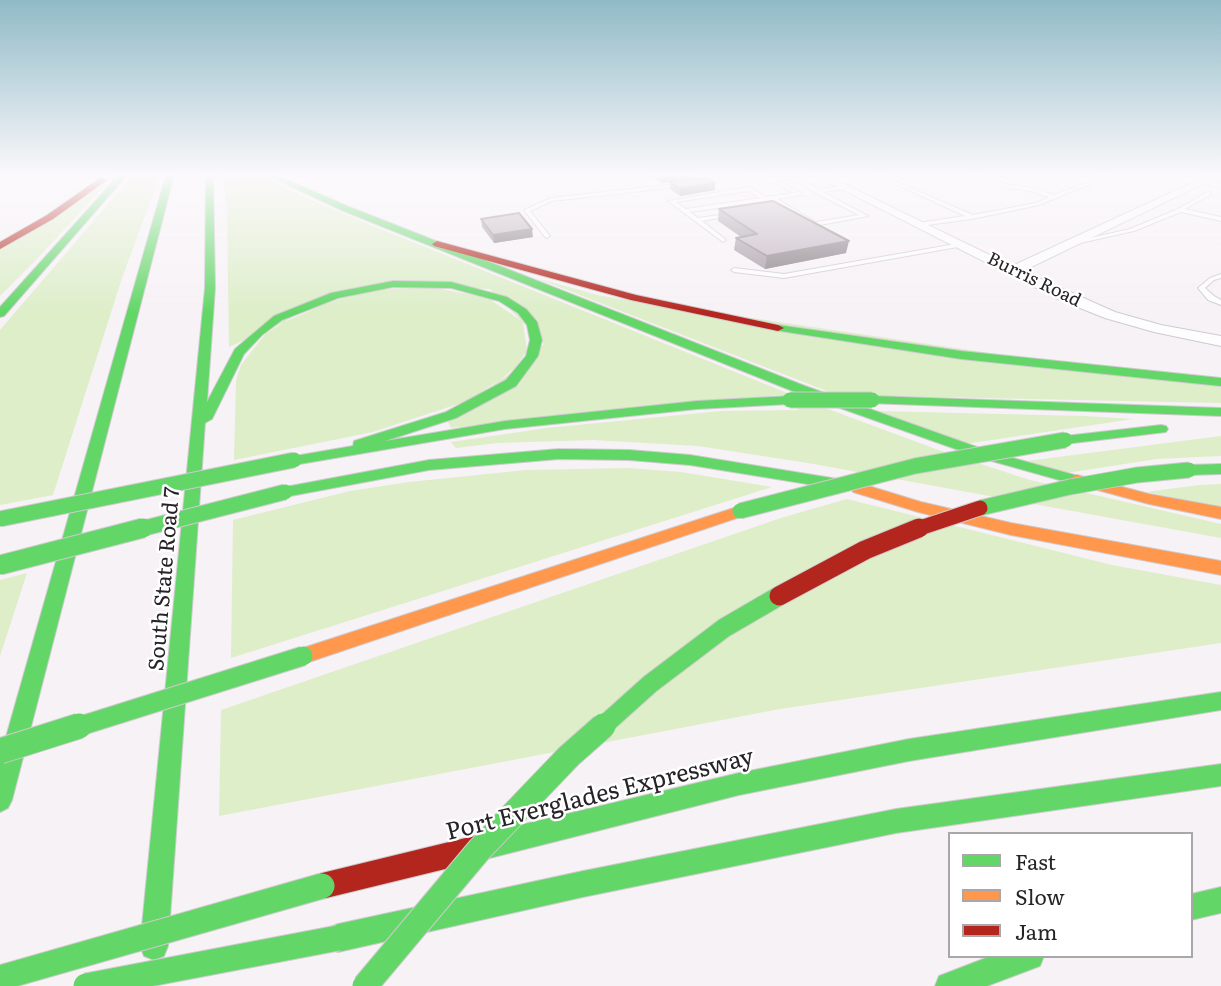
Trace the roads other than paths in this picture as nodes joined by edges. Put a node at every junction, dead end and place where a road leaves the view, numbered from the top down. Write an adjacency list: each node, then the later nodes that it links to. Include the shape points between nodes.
1 (42, 221): 20 (main road)
2 (82, 221): 25 (main road)
3 (157, 221): 42 (main road)
4 (209, 221): 30 (main road, South State Road 7, via 210,288)
5 (379, 221): 18 (main road)
6 (535, 221): 15 (lane)
7 (698, 221): 16 (lane)
8 (810, 221): 9 (lane)
9 (834, 221)
10 (914, 221): 14 (street, Burris Road)
11 (942, 221): 14 (lane)
12 (1117, 221): 17 (street)
13 (1153, 221): 17 (lane)
14 (920, 224): 19 (street, Burris Road)
15 (547, 236)
16 (723, 240)
17 (1070, 243): 22 (street)
18 (437, 244): 27 (main road, via 635,298 831,337); 34 (main road, via 924,434 1073,479)
19 (961, 245): 21 (lane, via 784,276); 22 (street, Burris Road)
20 (0, 246)
21 (734, 270)
22 (1014, 270): 26 (street, Burris Road, via 1110,315)
23 (1221, 276): 24 (lane, via 1201,288)
24 (1221, 303)
25 (0, 314)
26 (1221, 341)
27 (1221, 382)
28 (1221, 412): 31 (main road, bridge, via 790,400 643,409 505,425)
29 (1221, 425): 40 (main road, bridge, via 1065,440 915,466 740,511)
30 (198, 433): 31 (main road, via 239,352 257,333 278,318 326,298 393,284 451,285 503,299 533,324 532,356 511,383 493,394 451,415); 48 (main road, South State Road 7)
31 (294, 460): 35 (main road, bridge)
32 (1221, 469): 49 (main road, bridge, via 1070,487 934,522 865,550 724,628 650,684 569,756 480,849)
33 (859, 488): 36 (main road); 37 (main road, bridge, via 690,460 559,454 405,468 285,492); 38 (main road, via 1011,530)
34 (1221, 513)
35 (0, 519)
36 (1221, 554)
37 (0, 565)
38 (1221, 568)
39 (1221, 701): 46 (main road, Port Everglades Expressway, bridge, via 909,750 739,784 322,886)
40 (0, 751)
41 (1221, 775): 47 (main road, bridge, via 896,821)
42 (0, 800)
43 (1221, 900): 44 (main road)
44 (1193, 906)
45 (1025, 958): 50 (main road)
46 (0, 978)
47 (86, 986)
48 (151, 986)
49 (365, 986)
50 (949, 986)

